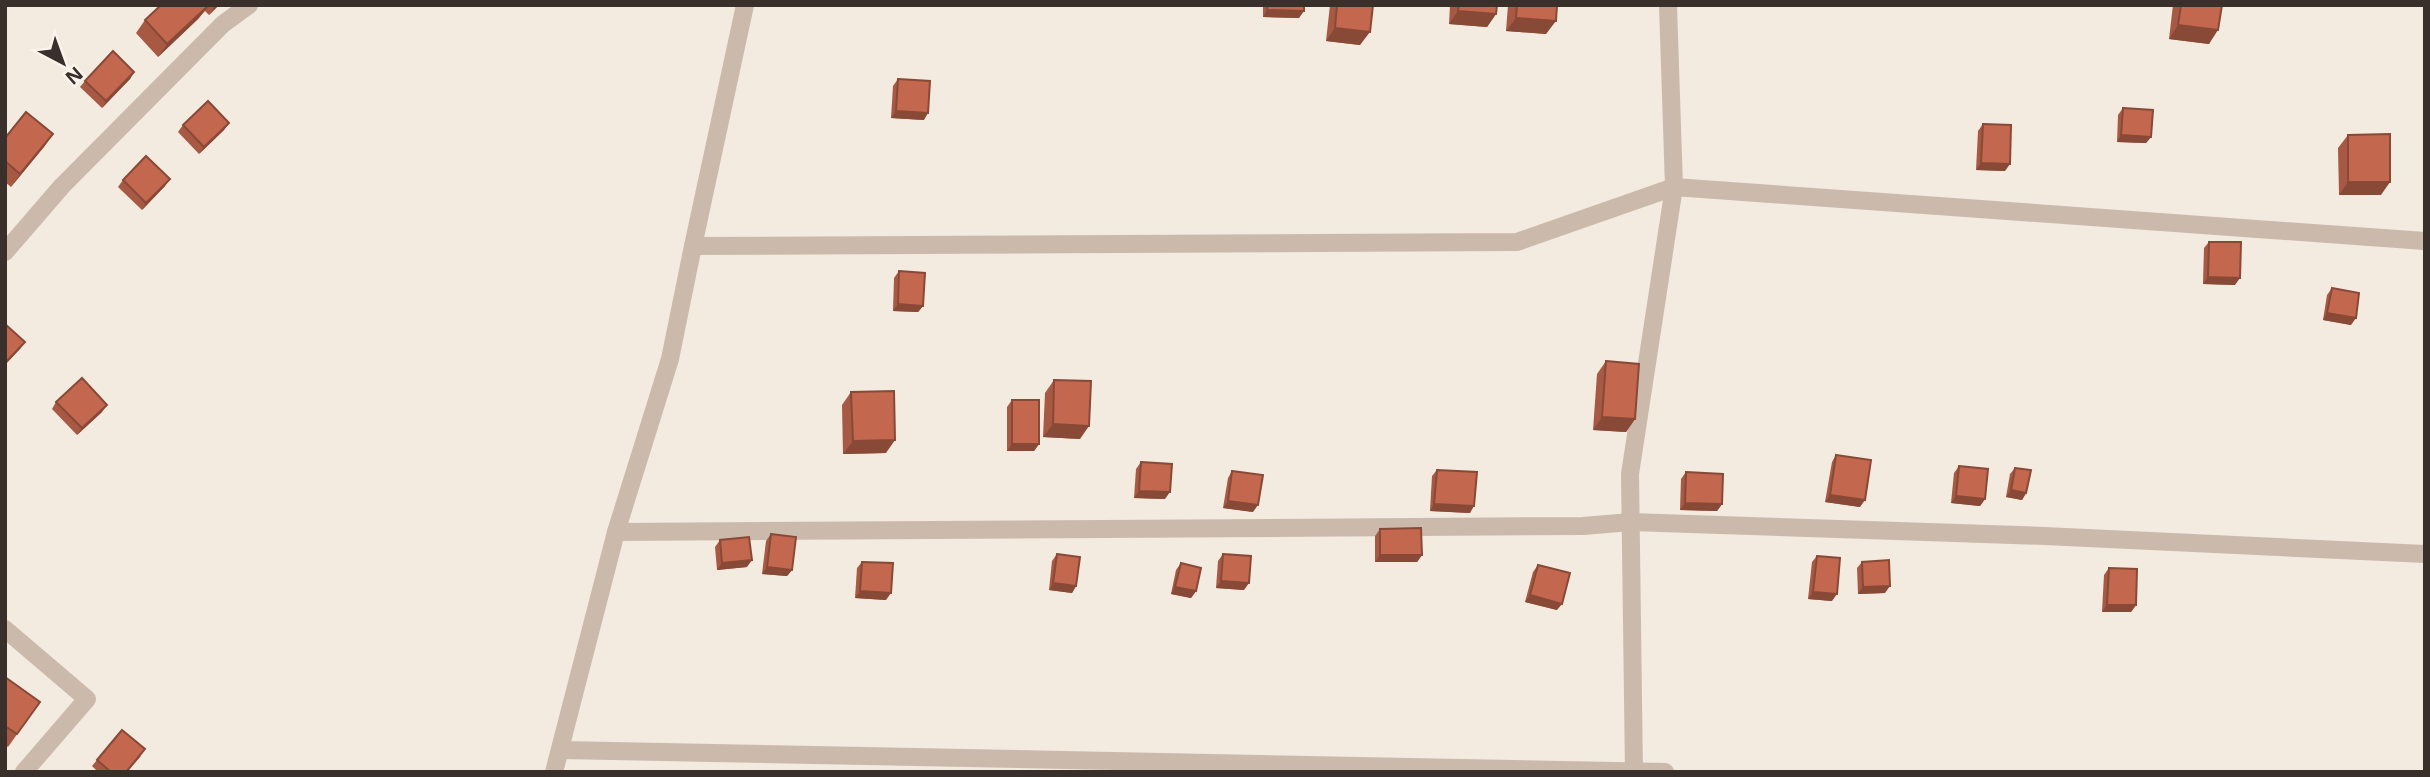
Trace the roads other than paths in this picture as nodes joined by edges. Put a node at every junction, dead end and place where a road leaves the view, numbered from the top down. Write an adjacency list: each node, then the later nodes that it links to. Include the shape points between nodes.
1 (249, 5): 7 (street, via 223,24)
2 (745, 5): 6 (street)
3 (1668, 5): 4 (street)
4 (1674, 187): 5 (street); 6 (street, via 1517,242); 8 (street, via 1630,474)
5 (2425, 240)
6 (692, 246): 9 (street, via 670,359)
7 (5, 252)
8 (1631, 522): 9 (street, via 1583,527); 10 (street); 13 (street)
9 (616, 533): 12 (street)
10 (2425, 554)
11 (5, 628): 14 (street, via 87,699)
12 (561, 750): 13 (street); 15 (street)
13 (1634, 771): 16 (street)
14 (23, 772)
15 (554, 772)
16 (1665, 772)

